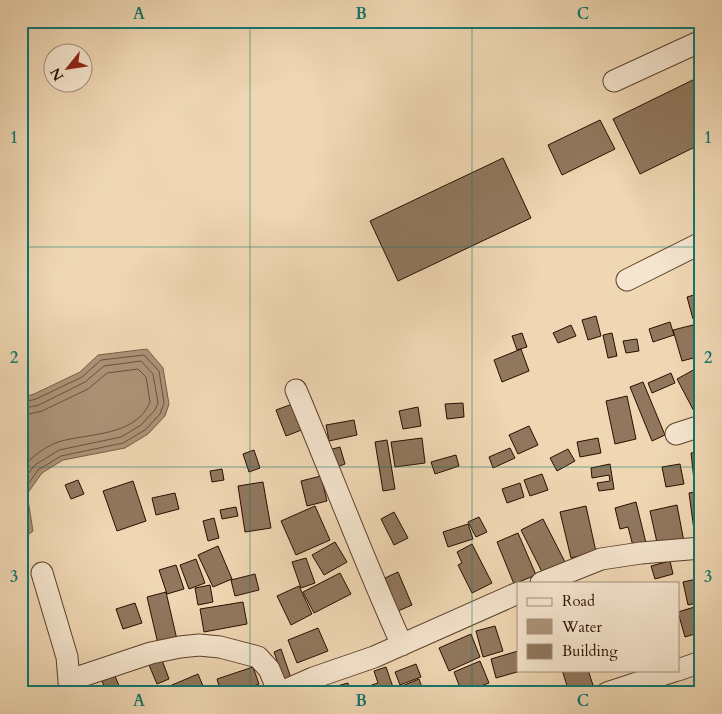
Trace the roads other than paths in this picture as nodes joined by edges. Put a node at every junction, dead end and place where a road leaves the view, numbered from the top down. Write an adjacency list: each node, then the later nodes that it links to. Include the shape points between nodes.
1 (701, 41): 2 (street)
2 (614, 81)
3 (701, 243): 4 (street)
4 (627, 280)
5 (296, 390): 12 (street)
6 (701, 426): 7 (street)
7 (676, 434)
8 (701, 548): 10 (street, via 600,560)
9 (42, 573): 16 (street, via 67,657)
10 (545, 582)
11 (517, 593): 12 (street)
12 (402, 645): 16 (street, via 278,693 269,669 258,657 199,645 151,653 80,676)
13 (701, 662): 14 (street)
14 (680, 669)
15 (672, 672): 17 (street)
16 (70, 688)
17 (607, 693)

